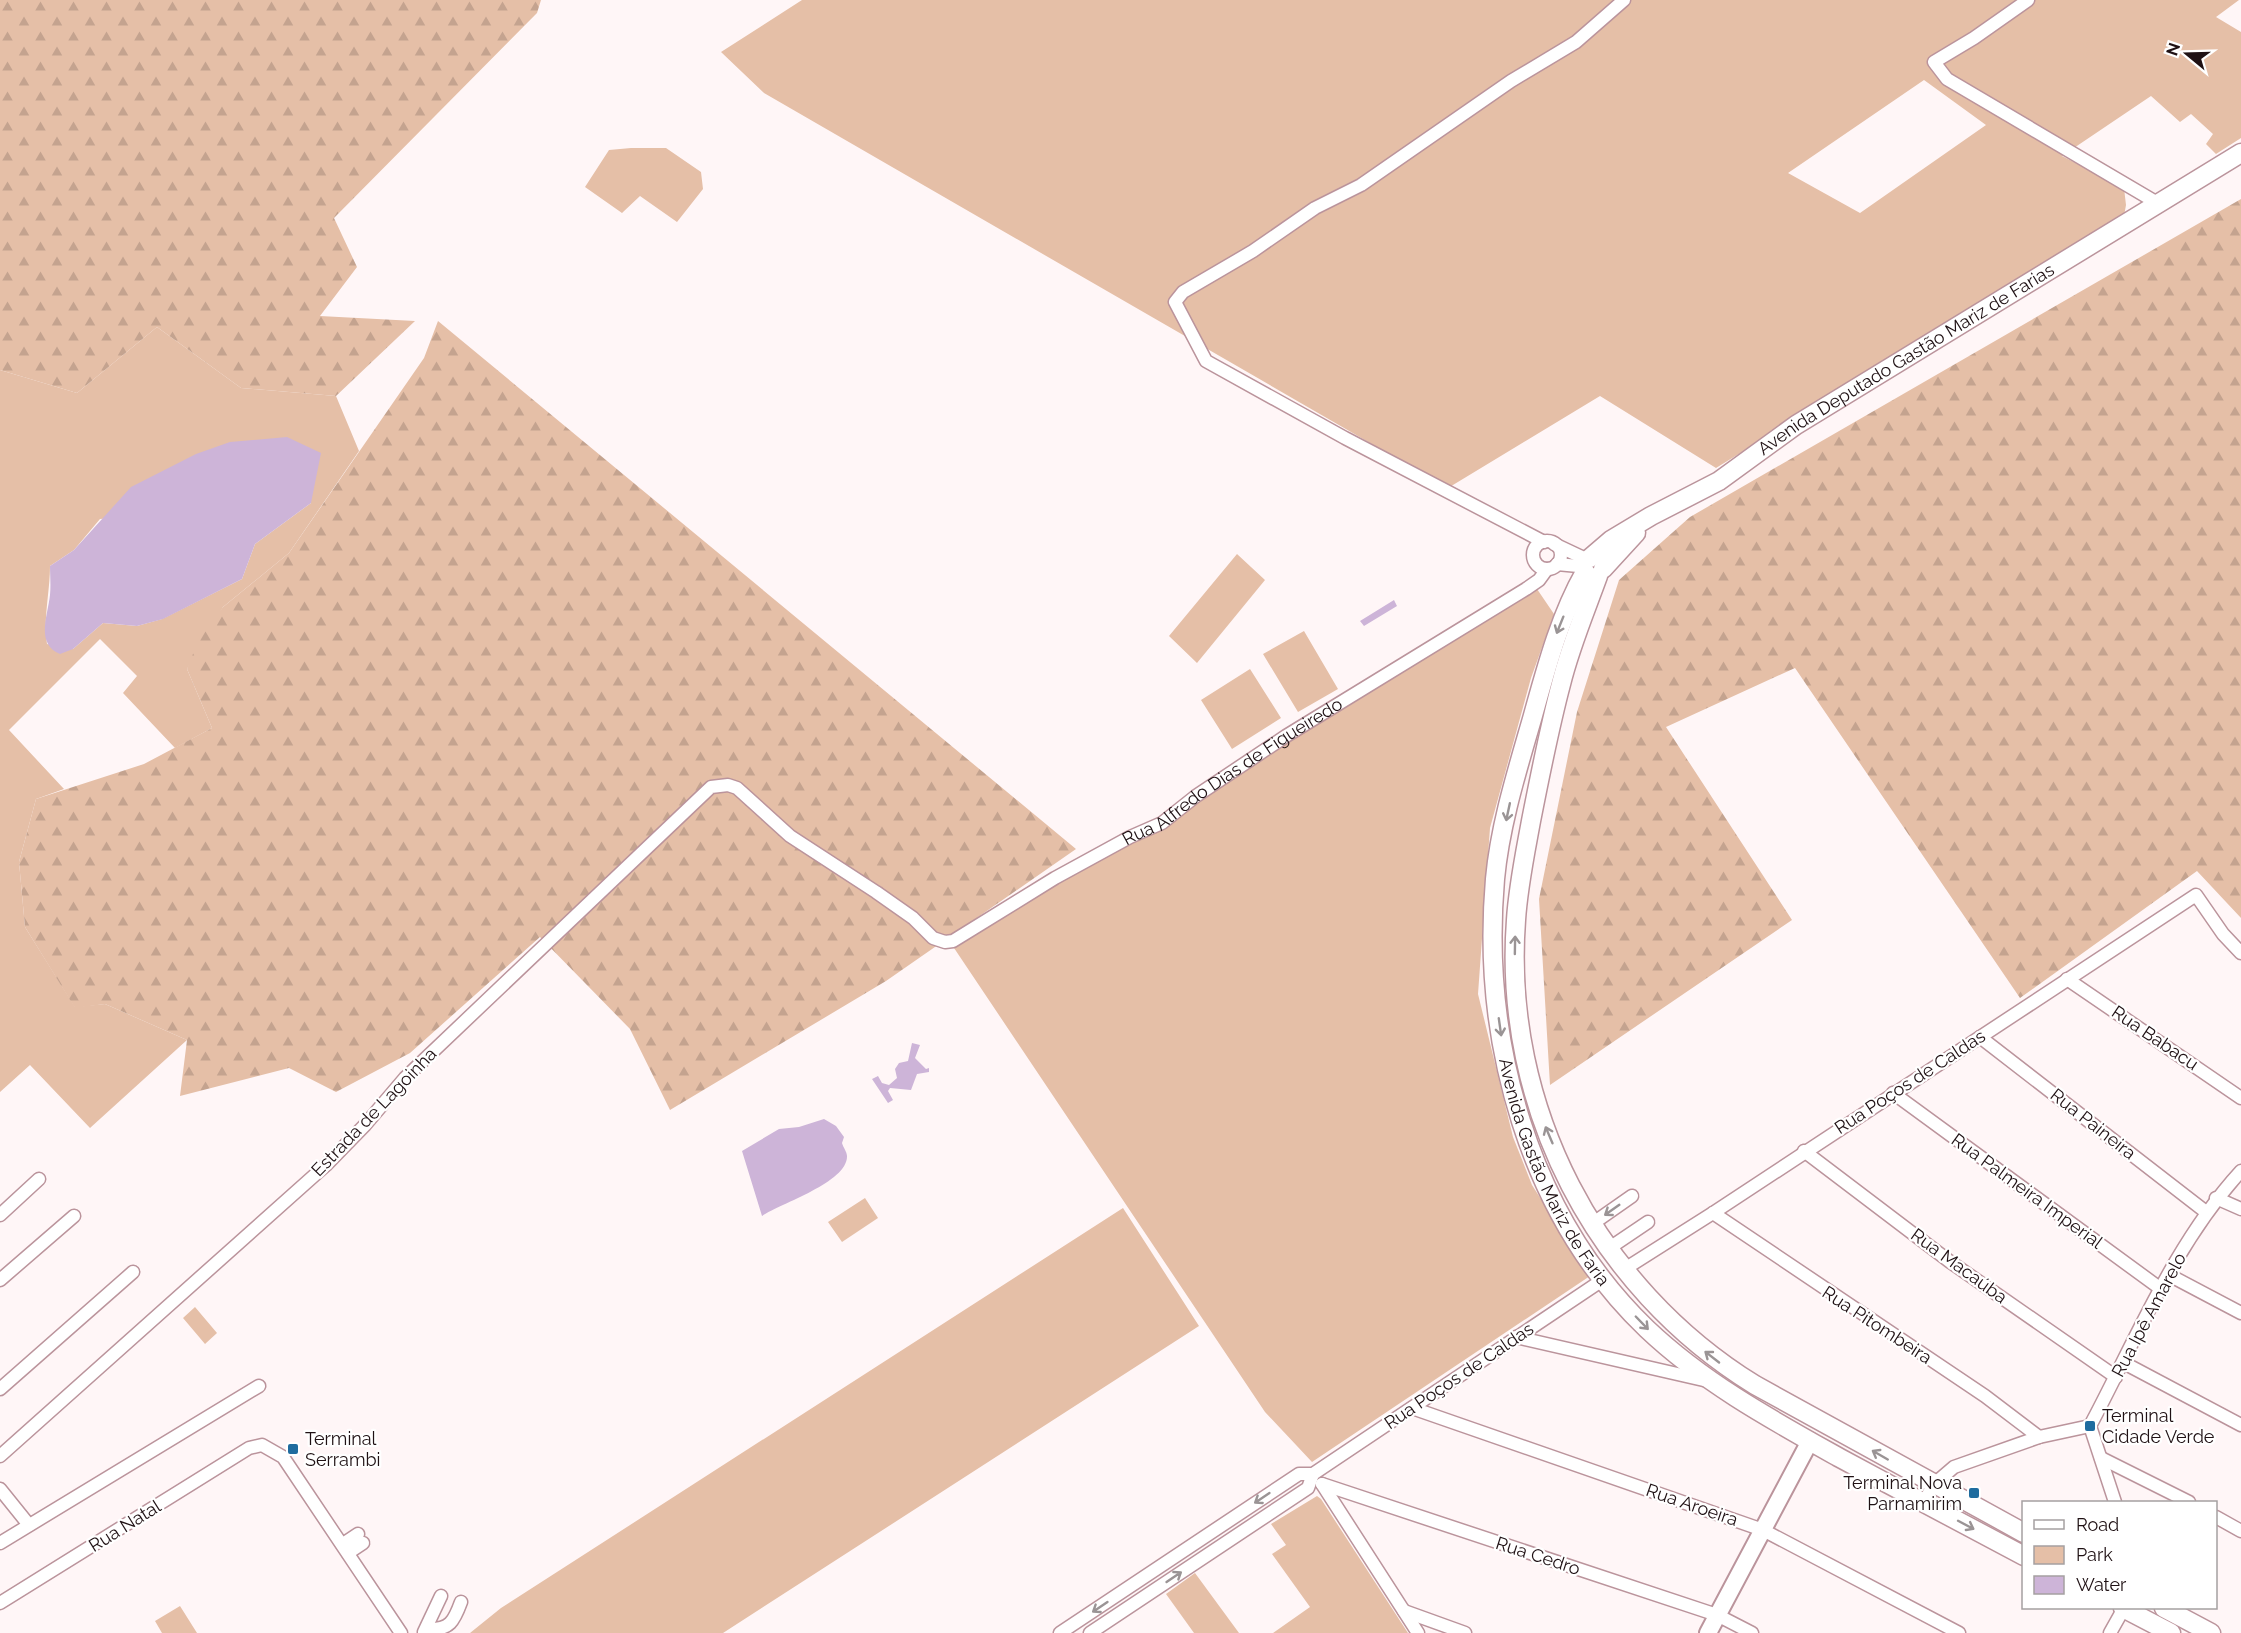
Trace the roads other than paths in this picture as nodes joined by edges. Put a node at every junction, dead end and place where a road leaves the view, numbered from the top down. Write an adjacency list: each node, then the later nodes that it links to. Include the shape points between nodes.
1 (1624, 0): 5 (street, via 1576,42 1511,81 1361,185 1316,208 1183,292 1175,302 1206,361)
2 (2028, 0): 4 (street, via 1934,62 1947,79)
3 (2241, 153): 4 (main road)
4 (2159, 204): 7 (main road, Avenida Deputado Gastão Mariz de Farias, via 1796,425 1719,482 1651,516)
5 (1549, 543): 6 (street, via 1561,553); 6 (street, via 1535,548 1533,554 1537,565); 7 (street)
6 (1552, 567): 7 (street); 8 (street, Rua Alfredo Dias de Figueiredo, via 1526,589 1205,789 1161,823 1055,878 953,941 933,938 913,918 790,836)
7 (1591, 567): 16 (main road, Avenida Gastão Mariz de Faria, one-way to 16, via 1553,645 1517,772 1496,878 1495,992 1505,1065); 17 (main road, Avenida Gastão Mariz de Faria, one-way to 7, via 1527,1072 1518,1017 1515,921 1536,797)
8 (747, 797): 48 (street, Estrada de Lagoinha, via 728,785 706,791 405,1078 326,1164)
9 (2241, 953): 10 (street, Rua Poços de Caldas, via 2196,895)
10 (2067, 979): 11 (street, Rua Poços de Caldas); 13 (street, Rua Babacu)
11 (1980, 1037): 12 (street, Rua Poços de Caldas); 23 (street, Rua Paineira)
12 (1893, 1093): 14 (street, Rua Poços de Caldas); 35 (street, Rua Palmeira Imperial)
13 (2241, 1098)
14 (1804, 1151): 24 (street, Rua Poços de Caldas); 39 (street, Rua Macaúba, via 1949,1261)
15 (2241, 1171): 21 (street, Rua Ipê Amarelo)
16 (1542, 1174): 17 (main road); 19 (main road, Avenida Gastão Mariz de Faria)
17 (1566, 1174): 19 (main road); 28 (main road, Avenida Gastão Mariz de Faria)
18 (39, 1179): 25 (street)
19 (1550, 1192): 33 (main road, Avenida Gastão Mariz de Faria, via 1577,1242)
20 (1632, 1196): 28 (street, one-way to 28)
21 (2216, 1198): 22 (street); 23 (street, Rua Ipê Amarelo)
22 (2241, 1209)
23 (2206, 1212): 32 (street, Rua Ipê Amarelo)
24 (1713, 1213): 30 (street, Rua Poços de Caldas); 46 (street, Rua Pitombeira, via 1985,1396)
25 (0, 1215)
26 (74, 1216): 34 (street)
27 (1648, 1222): 29 (street)
28 (1592, 1224): 29 (main road, Avenida Gastão Mariz de Faria)
29 (1608, 1248): 30 (main road, Avenida Gastão Mariz de Faria)
30 (1623, 1270): 52 (main road, Avenida Gastão Mariz de Faria, one-way to 30, via 1723,1365 1666,1318)
31 (133, 1272): 42 (street)
32 (2169, 1275): 35 (street, Rua Ipê Amarelo); 36 (street)
33 (1604, 1278): 37 (street, Rua Poços de Caldas); 40 (main road, Avenida Gastão Mariz de Faria, one-way to 40, via 1649,1330)
34 (0, 1280)
35 (2161, 1289): 38 (street, Rua Ipê Amarelo)
36 (2241, 1313)
37 (1516, 1337): 40 (street); 43 (street, Rua Poços de Caldas)
38 (2124, 1363): 39 (street, Rua Ipê Amarelo); 44 (street)
39 (2116, 1377): 45 (street, Rua Ipê Amarelo)
40 (1709, 1382): 47 (main road, Avenida Gastão Mariz de Faria)
41 (259, 1386): 58 (street)
42 (0, 1389)
43 (1412, 1408): 50 (street, Rua Poços de Caldas); 59 (street, Rua Aroeira)
44 (2241, 1425)
45 (2090, 1426): 46 (street); 49 (street)
46 (2039, 1437): 52 (street, via 1953,1467)
47 (1810, 1441): 56 (main road, Avenida Gastão Mariz de Faria); 59 (main road)
48 (0, 1455)
49 (2101, 1458): 54 (street); 55 (street)
50 (1313, 1474): 51 (street); 76 (street, Rua Poços de Caldas, one-way to 76, via 1299,1474); 77 (street, Rua Poços de Caldas, one-way to 50, via 1308,1488)
51 (1322, 1484): 72 (street); 73 (street, Rua Cedro)
52 (1934, 1485): 56 (street); 61 (main road, Avenida Gastão Mariz de Faria)
53 (0, 1489): 58 (street)
54 (2170, 1498)
55 (2114, 1501)
56 (1924, 1503): 65 (main road, Avenida Gastão Mariz de Faria, one-way to 65)
57 (2217, 1518): 60 (street)
58 (29, 1525): 63 (street)
59 (1763, 1530): 73 (main road); 82 (street, Rua Aroeira)
60 (2241, 1531)
61 (2022, 1532)
62 (361, 1538): 64 (street)
63 (0, 1544)
64 (346, 1548): 68 (street, Rua Natal, via 283,1457 262,1445 249,1448); 75 (street)
65 (2022, 1555)
66 (441, 1596): 74 (street)
67 (461, 1602): 74 (street, via 450,1626)
68 (0, 1603)
69 (2123, 1609): 83 (street)
70 (2126, 1609): 84 (main road)
71 (2166, 1609): 85 (main road)
72 (1404, 1611): 78 (street); 79 (street)
73 (1717, 1615): 80 (main road); 81 (street, Rua Cedro)
74 (426, 1631)
75 (401, 1633)
76 (1060, 1633)
77 (1090, 1633)
78 (1418, 1633)
79 (1465, 1633)
80 (1708, 1633)
81 (1752, 1633)
82 (1959, 1633)
83 (2110, 1633)
84 (2170, 1633)
85 (2211, 1633)

